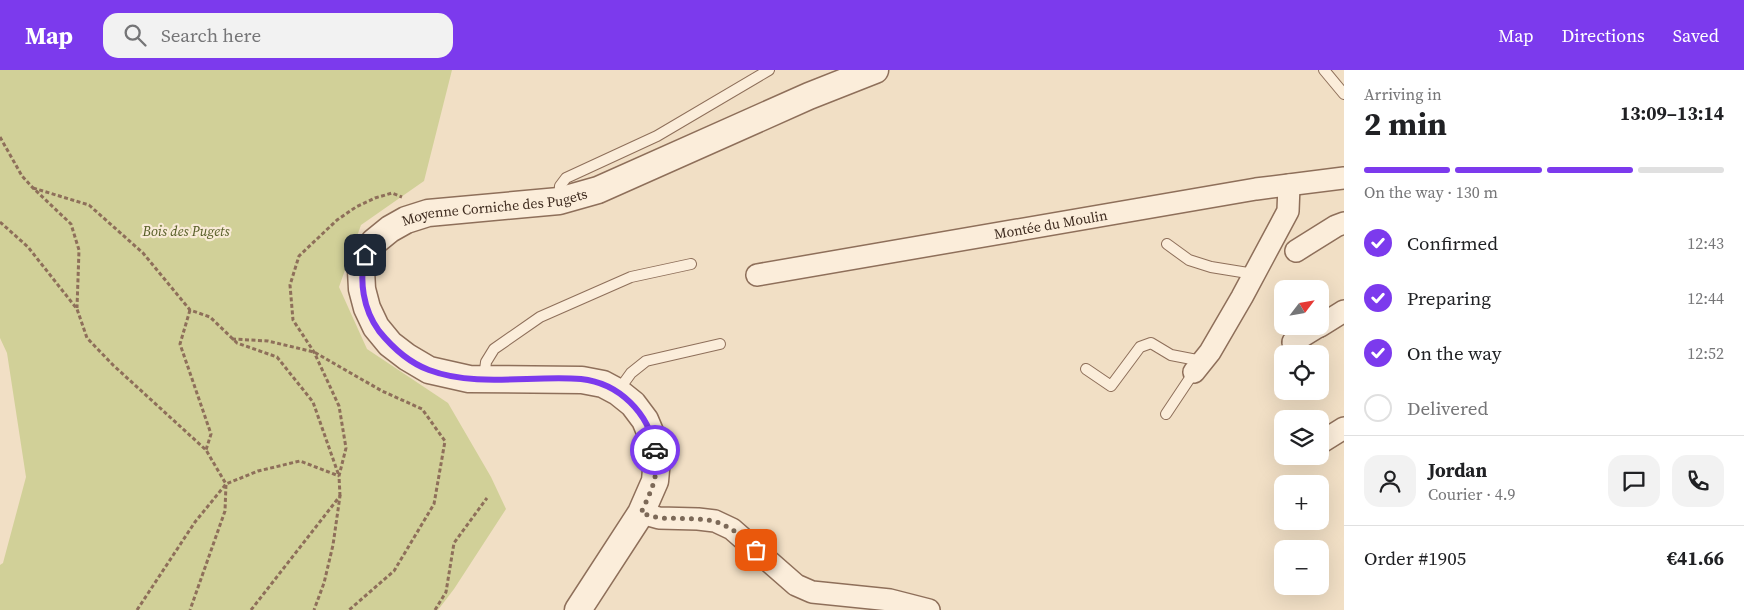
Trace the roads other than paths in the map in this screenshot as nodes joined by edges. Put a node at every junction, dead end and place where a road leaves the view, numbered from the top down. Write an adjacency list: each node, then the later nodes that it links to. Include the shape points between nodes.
1 (768, 70): 7 (lane, via 657,136 566,178 560,186)
2 (875, 70): 7 (street, Moyenne Corniche des Pugets, via 619,181)
3 (1324, 70): 4 (lane)
4 (1344, 94)
5 (1344, 178): 6 (street, Montée du Moulin)
6 (1289, 185): 12 (street, via 1288,211); 13 (street, Montée du Moulin)
7 (559, 201): 21 (street, Moyenne Corniche des Pugets, via 428,213 390,229 374,242 365,255 361,270 367,308 376,327 390,344 428,370)
8 (1344, 223): 10 (street)
9 (1168, 244): 12 (lane, via 1189,260 1211,268)
10 (1296, 251)
11 (691, 264): 21 (lane, via 631,277 540,317 494,348 486,362)
12 (1254, 274): 19 (street, via 1210,352)
13 (757, 275)
14 (1344, 311): 15 (street)
15 (1329, 320)
16 (1304, 335): 17 (street)
17 (1292, 342)
18 (720, 344): 22 (lane, via 646,361 631,373)
19 (1198, 366): 20 (lane, via 1151,343 1140,347 1111,386); 23 (lane)
20 (1086, 369)
21 (484, 379): 22 (street, Moyenne Corniche des Pugets, via 582,380 603,384)
22 (618, 392): 26 (street, Moyenne Corniche des Pugets, via 645,420 657,459 655,481)
23 (1166, 414)
24 (1344, 428): 25 (street)
25 (1329, 437)
26 (641, 513): 27 (street, via 659,518 707,520 724,525 796,586 812,592 890,600); 28 (street, Moyenne Corniche des Pugets)
27 (919, 608)
28 (578, 610)

